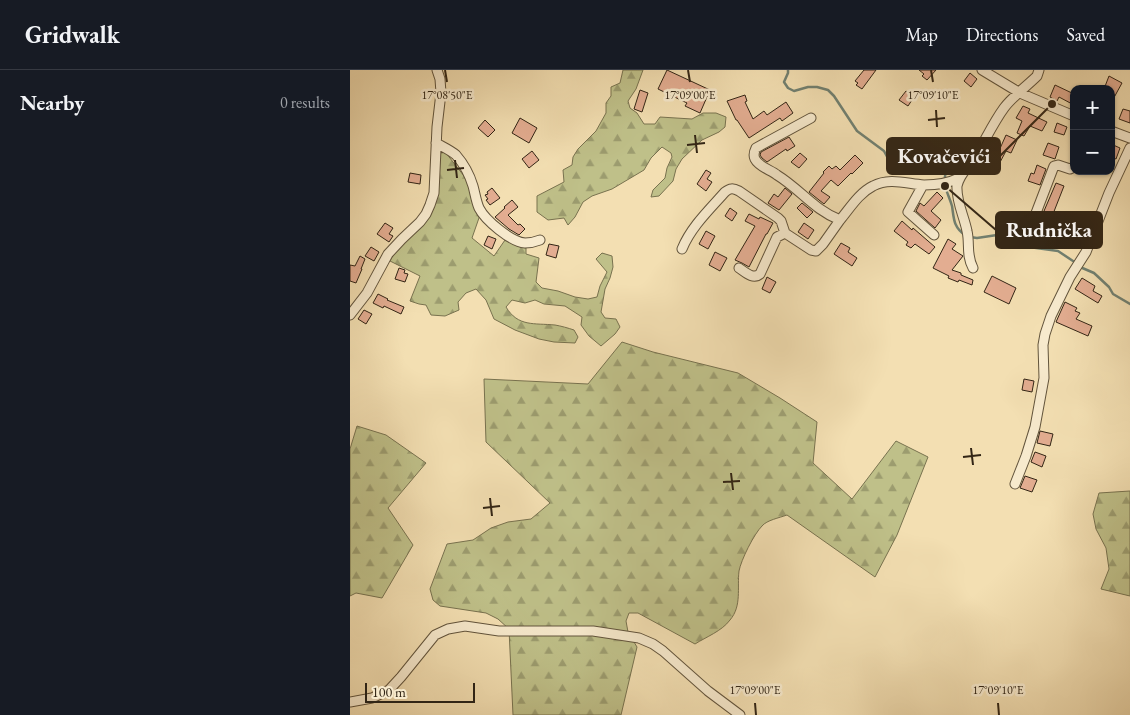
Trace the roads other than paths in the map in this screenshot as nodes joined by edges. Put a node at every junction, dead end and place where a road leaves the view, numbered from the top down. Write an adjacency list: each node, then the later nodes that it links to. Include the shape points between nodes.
1 (437, 70): 9 (street, via 441,93)
2 (982, 70): 4 (street)
3 (1039, 70): 4 (street)
4 (1020, 93): 5 (street); 12 (street, via 1005,107)
5 (1070, 114)
6 (811, 118): 15 (street, via 756,148 754,158 825,213)
7 (1115, 132): 8 (street)
8 (1130, 138)
9 (436, 143): 18 (street, via 455,155 470,180 482,213 498,229 518,242); 22 (street, via 434,193 426,214 388,254 367,294)
10 (1130, 148): 23 (street, via 1086,252 1065,285 1051,316 1043,345 1044,378 1035,427)
11 (1070, 169): 14 (street, via 1054,166)
12 (959, 178): 13 (street); 21 (street, via 958,199)
13 (924, 185): 15 (street, via 891,181 873,186); 17 (street, via 908,212)
14 (1036, 213)
15 (840, 220): 16 (street, via 816,251)
16 (785, 232): 19 (street, via 778,218 739,191 730,189 687,236); 20 (street, via 777,237 758,276)
17 (934, 235)
18 (540, 240)
19 (682, 249)
20 (739, 268)
21 (973, 268)
22 (350, 315)
23 (1015, 484)
24 (350, 702): 25 (street, via 372,698 388,690 434,635 465,626 499,631 593,631 639,638 663,651)
25 (740, 715)

